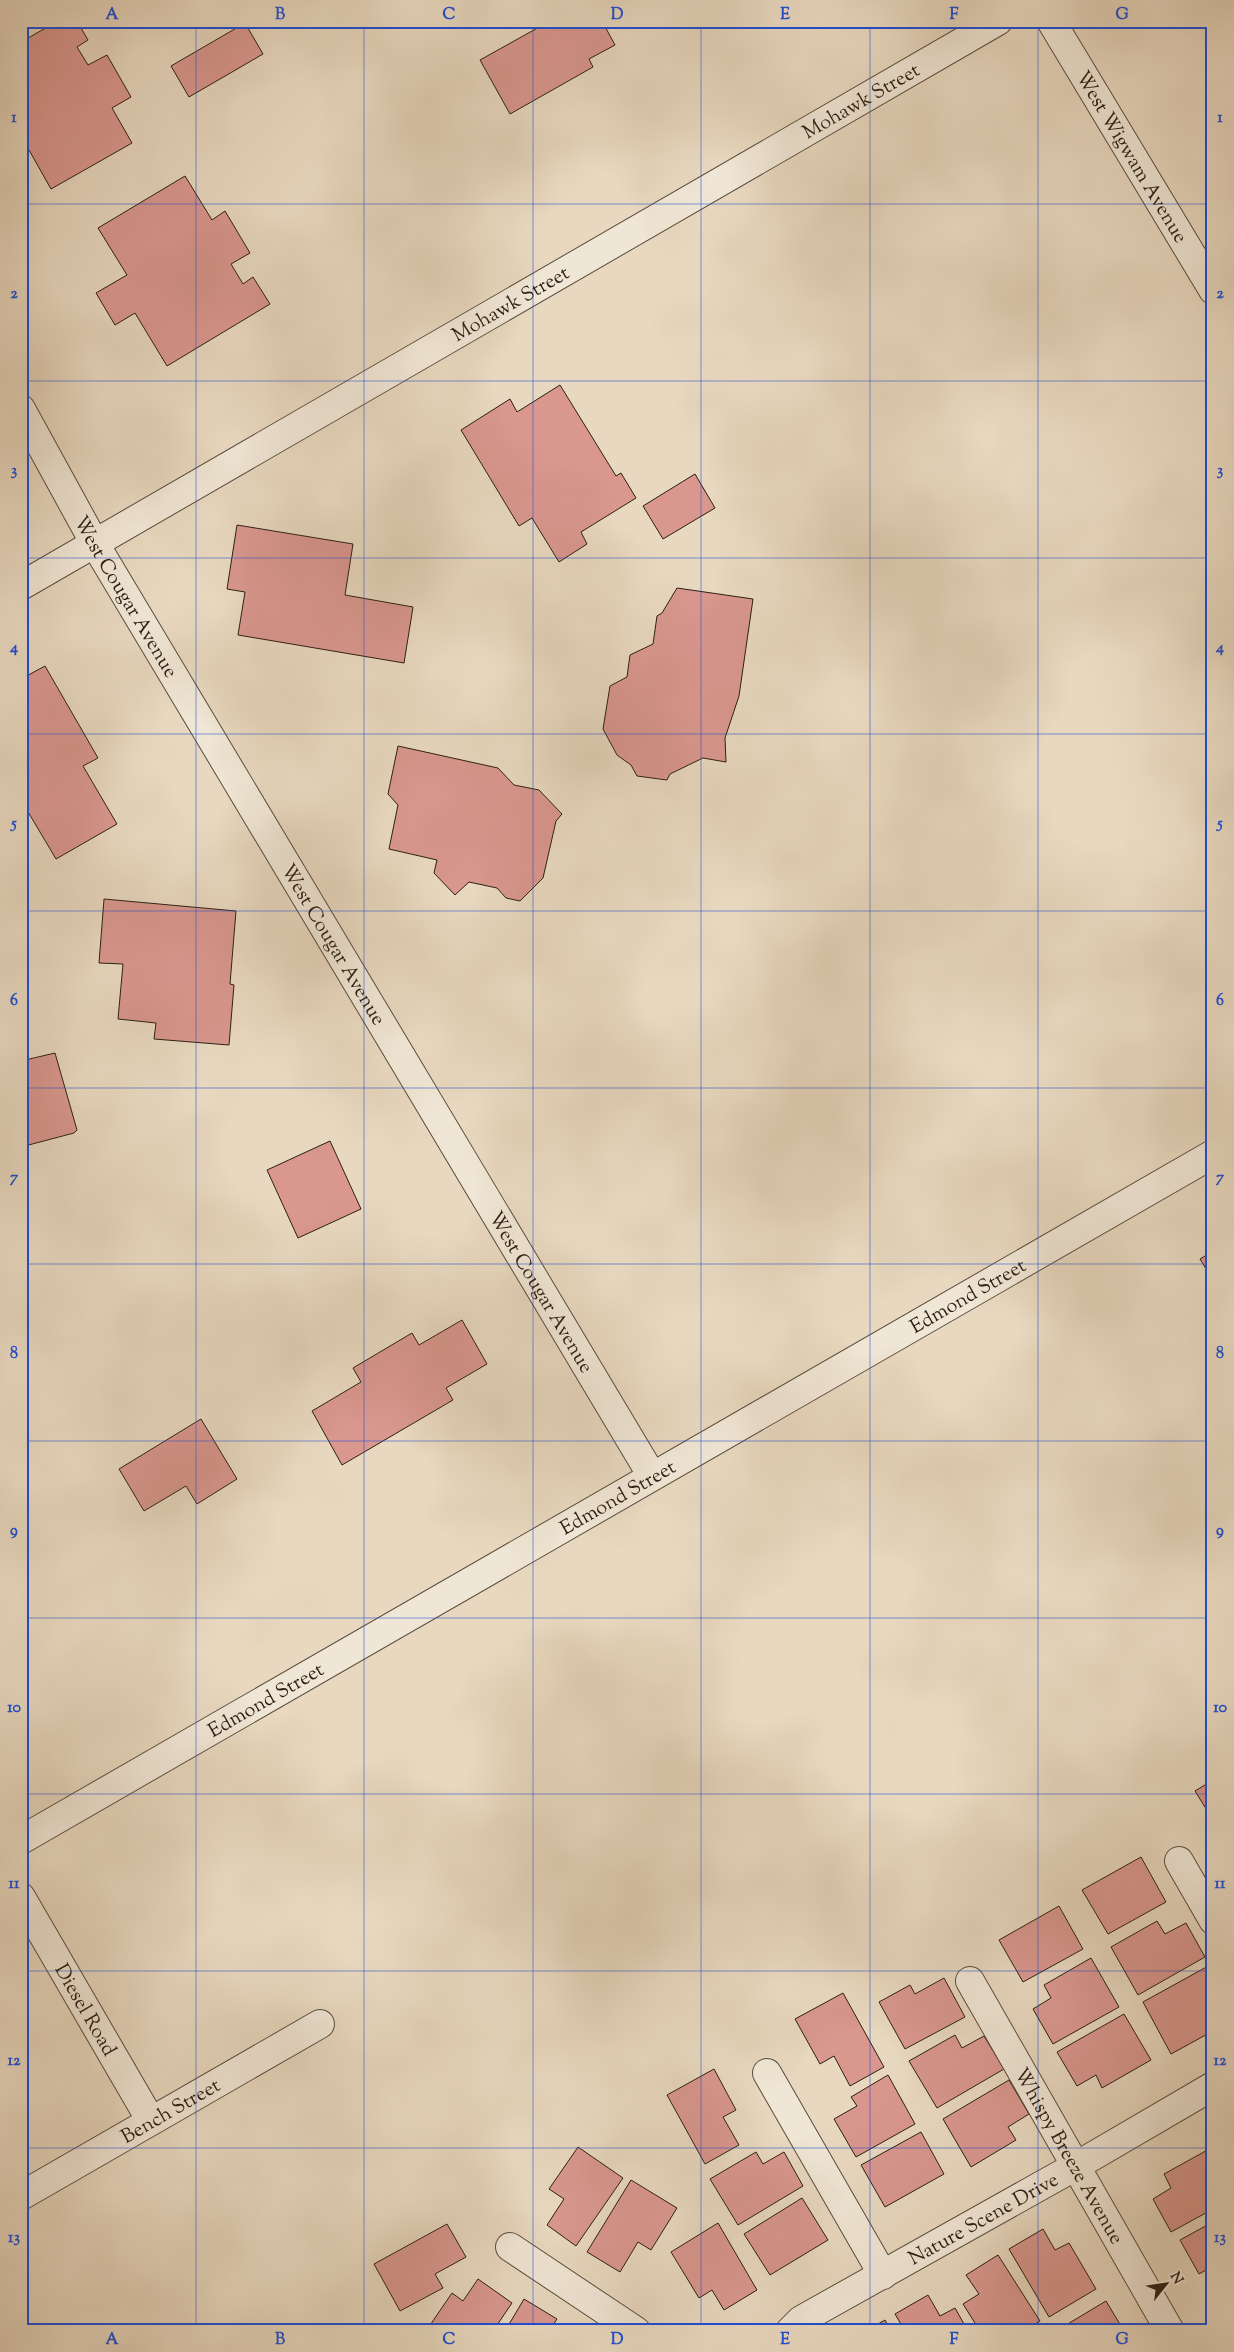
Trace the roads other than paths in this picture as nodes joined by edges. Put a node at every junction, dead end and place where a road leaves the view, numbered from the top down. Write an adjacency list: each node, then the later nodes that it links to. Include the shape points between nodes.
1 (998, 21): 5 (street, Mohawk Street)
2 (1051, 21): 3 (street, West Wigwam Avenue)
3 (1213, 290)
4 (21, 409): 5 (street, West Cougar Avenue)
5 (95, 544): 6 (street, Mohawk Street); 8 (street, West Cougar Avenue)
6 (21, 586)
7 (1213, 1154): 8 (street, Edmond Street)
8 (652, 1476): 9 (street, Edmond Street)
9 (21, 1840)
10 (1179, 1862): 12 (street)
11 (21, 1897): 17 (street, Diesel Road)
12 (1213, 1920)
13 (970, 1981): 18 (street, Whispy Breeze Avenue)
14 (320, 2024): 17 (street, Bench Street)
15 (767, 2073): 21 (street)
16 (1213, 2086): 18 (street, Nature Scene Drive)
17 (151, 2122): 19 (street, Bench Street)
18 (1076, 2166): 21 (street, Nature Scene Drive); 24 (street, Whispy Breeze Avenue)
19 (21, 2196)
20 (510, 2247): 22 (street)
21 (883, 2275): 23 (street, Nature Scene Drive, via 801,2320)
22 (636, 2331)
23 (790, 2331)
24 (1170, 2331)

